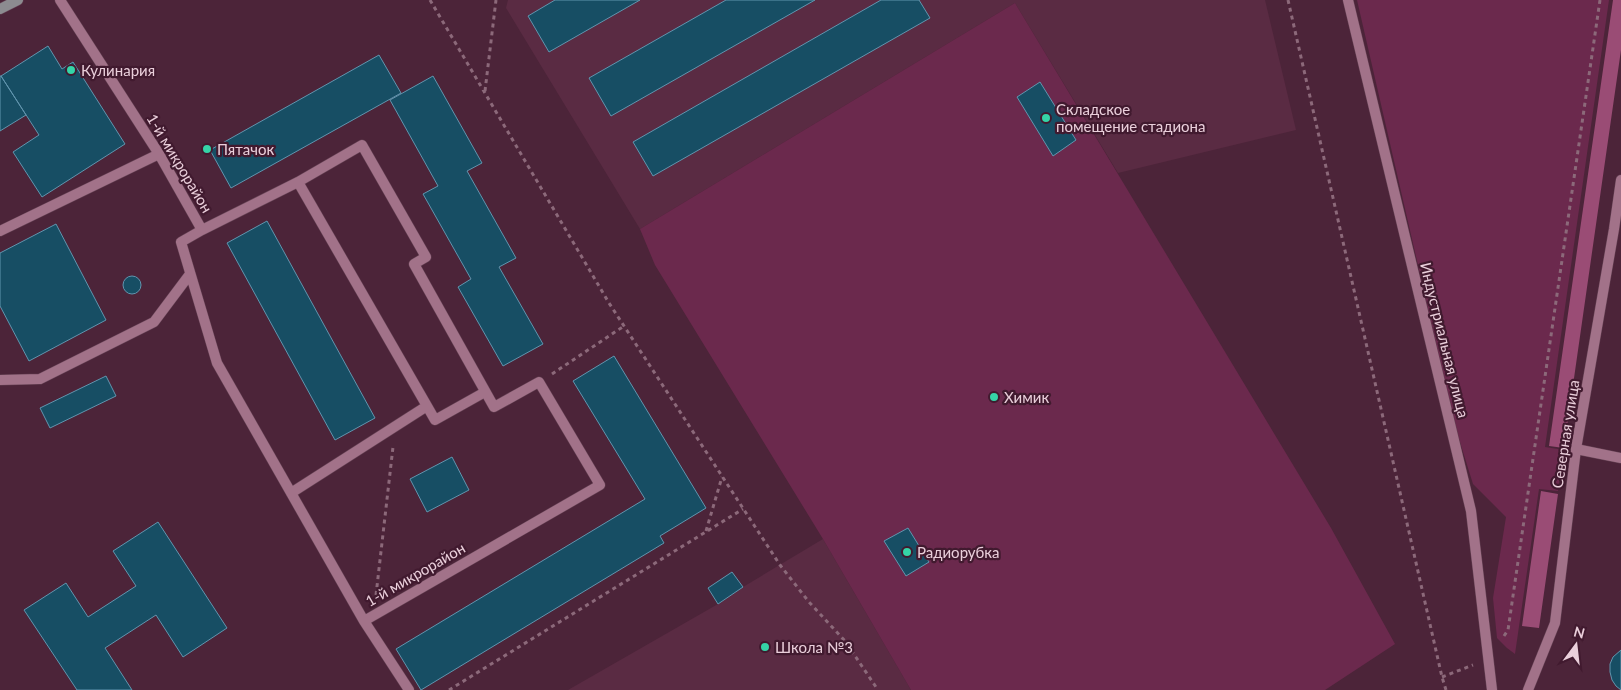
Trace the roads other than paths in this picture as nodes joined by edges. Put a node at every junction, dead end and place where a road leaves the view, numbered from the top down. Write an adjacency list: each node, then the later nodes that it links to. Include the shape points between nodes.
1 (18, 0): 4 (main road)
2 (60, 0): 5 (street, 1-й микрорайон)
3 (1348, 0): 19 (street, Индустриальная улица, via 1471,511)
4 (0, 9)
5 (159, 154): 8 (street, 1-й микрорайон); 9 (street)
6 (1621, 180): 14 (street, Северная улица)
7 (298, 182): 8 (street); 12 (street, via 362,145 426,256 414,264); 13 (street)
8 (202, 230): 10 (street, 1-й микрорайон, via 181,242)
9 (0, 231)
10 (190, 274): 11 (street, via 154,322 40,379); 16 (street, 1-й микрорайон, via 217,364)
11 (0, 380)
12 (486, 392): 13 (street, via 435,420); 17 (street, 1-й микрорайон, via 494,407 539,382 600,485)
13 (427, 406): 16 (street)
14 (1576, 449): 15 (street); 20 (street, Северная улица, via 1555,623)
15 (1621, 458)
16 (291, 493): 17 (street, 1-й микрорайон)
17 (369, 619): 18 (street)
18 (409, 690)
19 (1492, 690)
20 (1528, 690)

